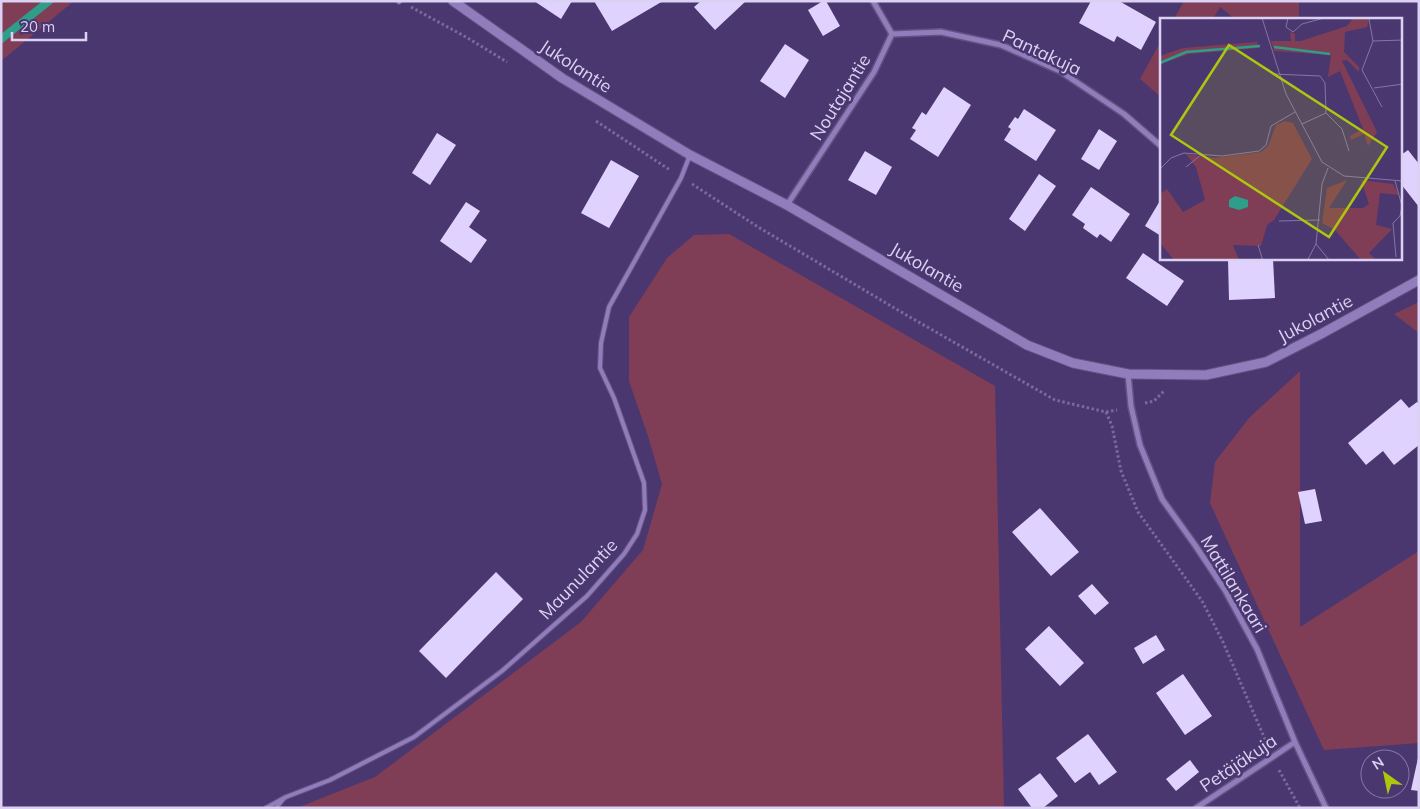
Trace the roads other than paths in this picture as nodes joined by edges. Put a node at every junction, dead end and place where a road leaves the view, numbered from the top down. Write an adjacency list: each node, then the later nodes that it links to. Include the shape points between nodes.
1 (453, 1): 5 (street, Jukolantie, via 562,78)
2 (873, 1): 3 (street)
3 (892, 34): 4 (street, Pantakuja, via 941,32 1001,45 1060,71 1124,114); 6 (street, Noutajantie, via 874,72)
4 (1160, 145)
5 (690, 155): 6 (street, Jukolantie); 10 (lane, Maunulantie, via 682,178 609,307 601,343 600,368 644,483 645,510 629,548 587,596 502,671 414,737 330,780)
6 (787, 205): 8 (street, Jukolantie, via 1027,344 1072,362)
7 (1419, 280): 8 (street, Jukolantie, via 1266,362 1206,376)
8 (1128, 374): 9 (street, Mattilankaari, via 1140,445 1162,499 1196,545 1257,649)
9 (1296, 742): 13 (street, Petäjäkuja); 14 (street, Mattilankaari)
10 (286, 797): 11 (lane, Maunulantie); 12 (lane)
11 (266, 808)
12 (276, 808)
13 (1196, 808)
14 (1326, 808)

